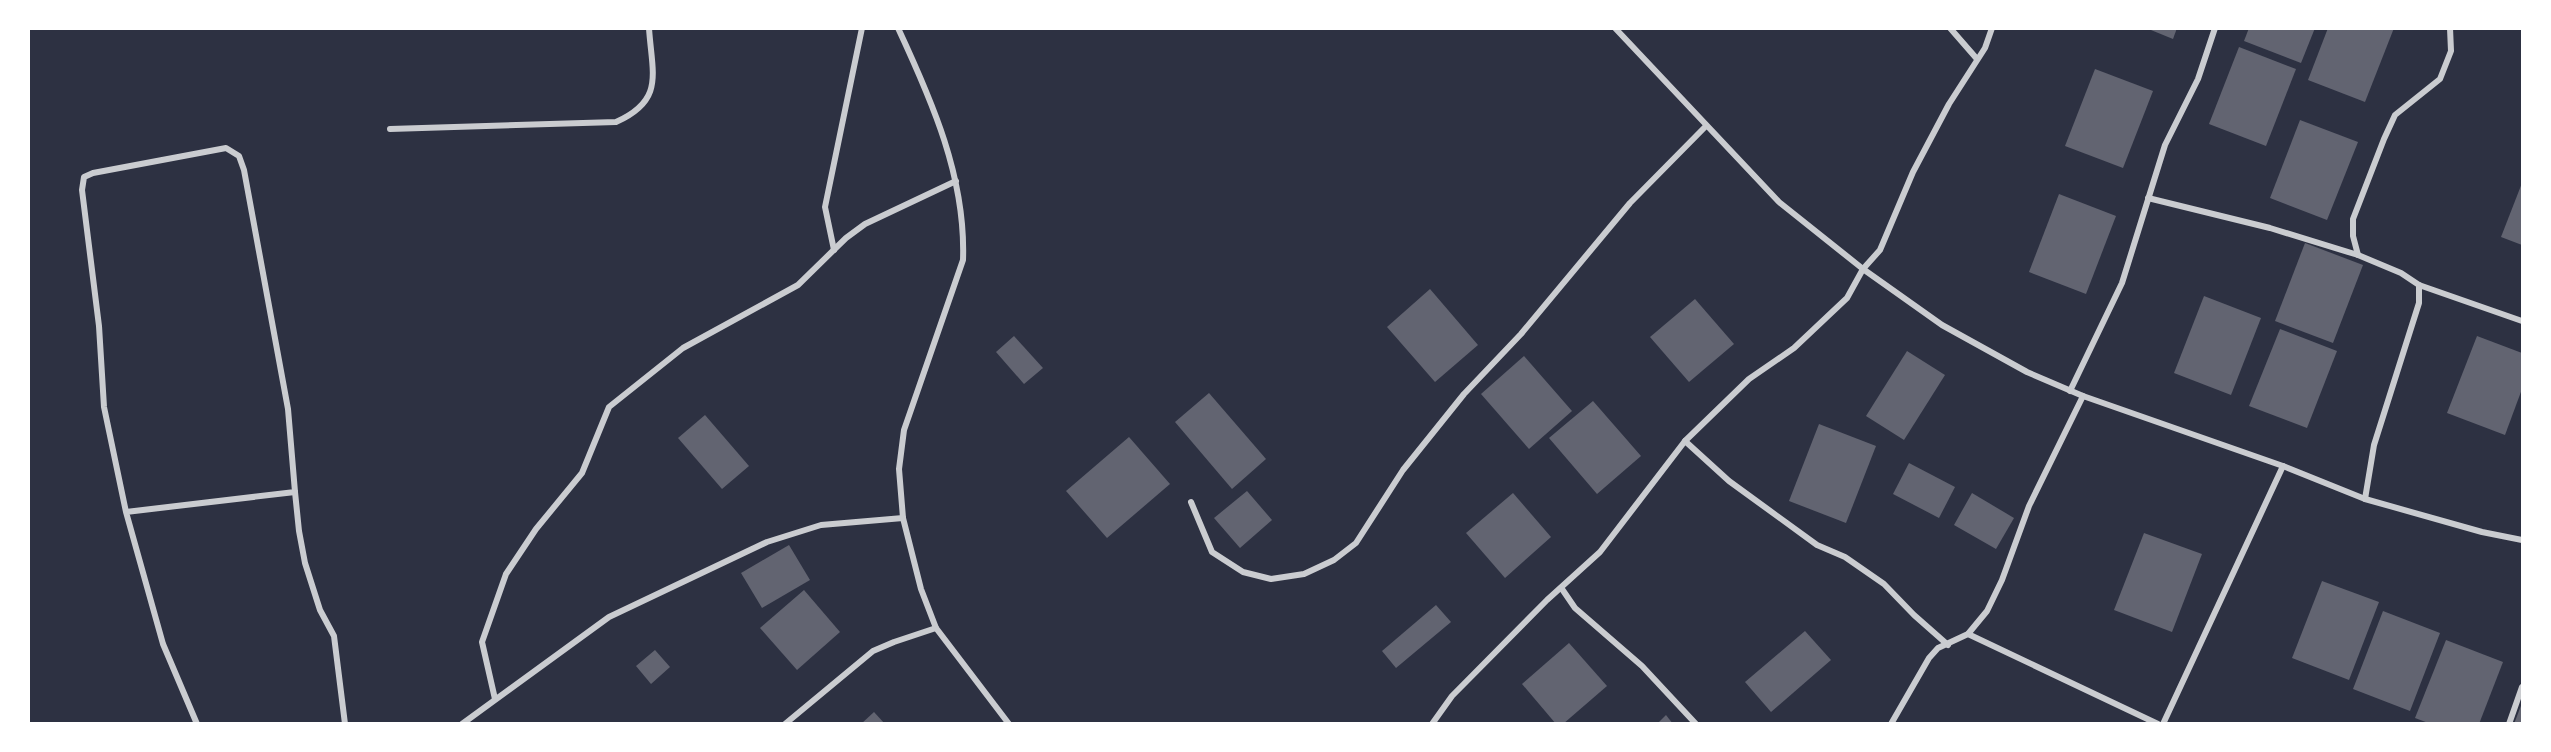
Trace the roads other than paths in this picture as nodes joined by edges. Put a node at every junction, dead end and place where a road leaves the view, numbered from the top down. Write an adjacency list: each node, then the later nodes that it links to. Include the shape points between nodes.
1 (649, 28): 11 (street, via 653,81 649,98 636,113 616,122)
2 (862, 28): 14 (street, via 825,207)
3 (898, 28): 12 (street, via 929,96)
4 (1615, 28): 10 (street)
5 (1950, 28): 9 (street)
6 (1992, 28): 9 (street)
7 (2215, 28): 13 (street, via 2198,80 2165,145)
8 (2450, 28): 15 (street, via 2451,51 2440,79 2395,115 2384,139 2353,219)
9 (1977, 59): 16 (street, via 1926,148 1880,250)
10 (1706, 126): 16 (street, via 1779,202); 25 (street, via 1630,203 1521,334 1464,394 1403,470 1356,543 1334,560 1293,576 1271,579 1243,573 1212,552)
11 (390, 129)
12 (956, 181): 14 (street, via 865,224); 27 (street, via 964,235 963,260 904,430 898,469)
13 (2148, 198): 15 (street, via 2270,228); 19 (street, via 2122,283)
14 (834, 250): 34 (street, via 798,285 683,348 609,407 582,473 536,529 506,574 482,642)
15 (2358, 255): 17 (street)
16 (1863, 269): 19 (street, via 1942,325); 21 (street, via 1847,298 1824,323 1749,379)
17 (2419, 285): 18 (street); 24 (street, via 2419,303 2374,445)
18 (2523, 321)
19 (2070, 391): 20 (street)
20 (2083, 396): 22 (street); 31 (street, via 2029,506 1992,602)
21 (1685, 441): 29 (street, via 1600,552); 32 (street, via 1729,480 1817,545 1845,557 1884,584)
22 (2283, 466): 24 (street); 44 (street)
23 (295, 492): 26 (street); 26 (street, via 288,409 244,170 239,156 226,148 84,177 82,190 99,326 104,407); 36 (street, via 305,562 320,610 334,636)
24 (2365, 500): 28 (street)
25 (1191, 502)
26 (126, 512): 35 (street, via 163,644)
27 (903, 518): 30 (street, via 921,589); 34 (street, via 821,525 767,542 609,618)
28 (2523, 540)
29 (1562, 589): 40 (street, via 1452,696); 41 (street, via 1575,608 1642,666)
30 (936, 628): 38 (street, via 873,651); 39 (street)
31 (1968, 634): 32 (street); 43 (street)
32 (1948, 645): 42 (street, via 1938,648 1929,658)
33 (2523, 687): 45 (street)
34 (495, 699): 37 (street)
35 (197, 723)
36 (345, 723)
37 (462, 723)
38 (785, 723)
39 (1009, 723)
40 (1432, 723)
41 (1696, 723)
42 (1891, 723)
43 (2158, 723)
44 (2163, 723)
45 (2509, 723)

